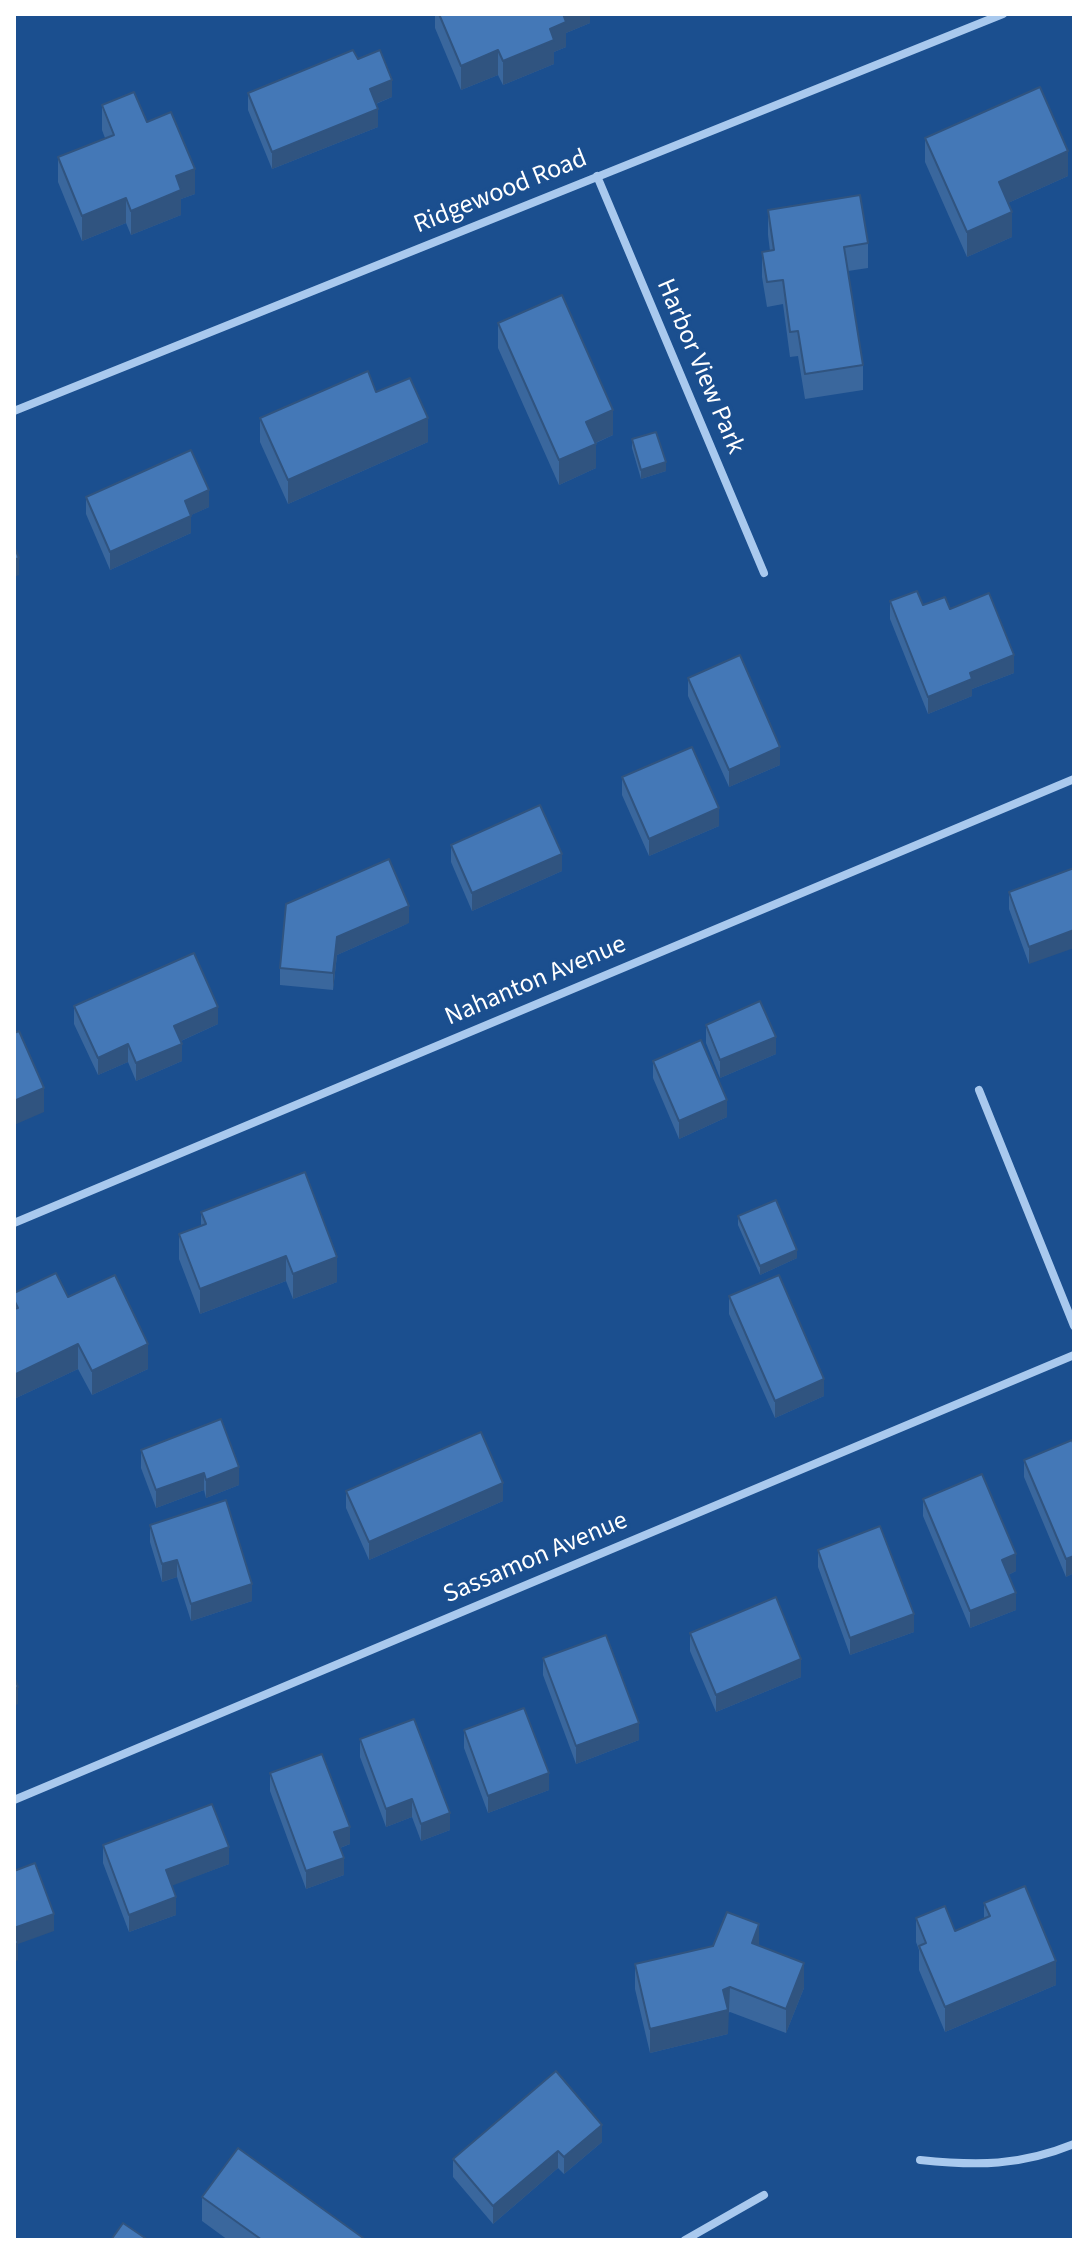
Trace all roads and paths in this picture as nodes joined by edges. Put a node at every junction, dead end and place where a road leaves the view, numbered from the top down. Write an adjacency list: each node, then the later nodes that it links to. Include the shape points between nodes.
1 (1003, 14): 2 (street, Ridgewood Road)
2 (597, 176): 3 (street, Ridgewood Road); 4 (street, Harbor View Park)
3 (14, 411)
4 (764, 573)
5 (1074, 779): 7 (street, Nahanton Avenue)
6 (979, 1090): 8 (street)
7 (14, 1223)
8 (1074, 1326)
9 (1074, 1355): 10 (street, Sassamon Avenue)
10 (14, 1800)
11 (1074, 2144): 12 (street, via 1009,2163)
12 (920, 2160)
13 (764, 2195): 14 (street)
14 (685, 2240)

